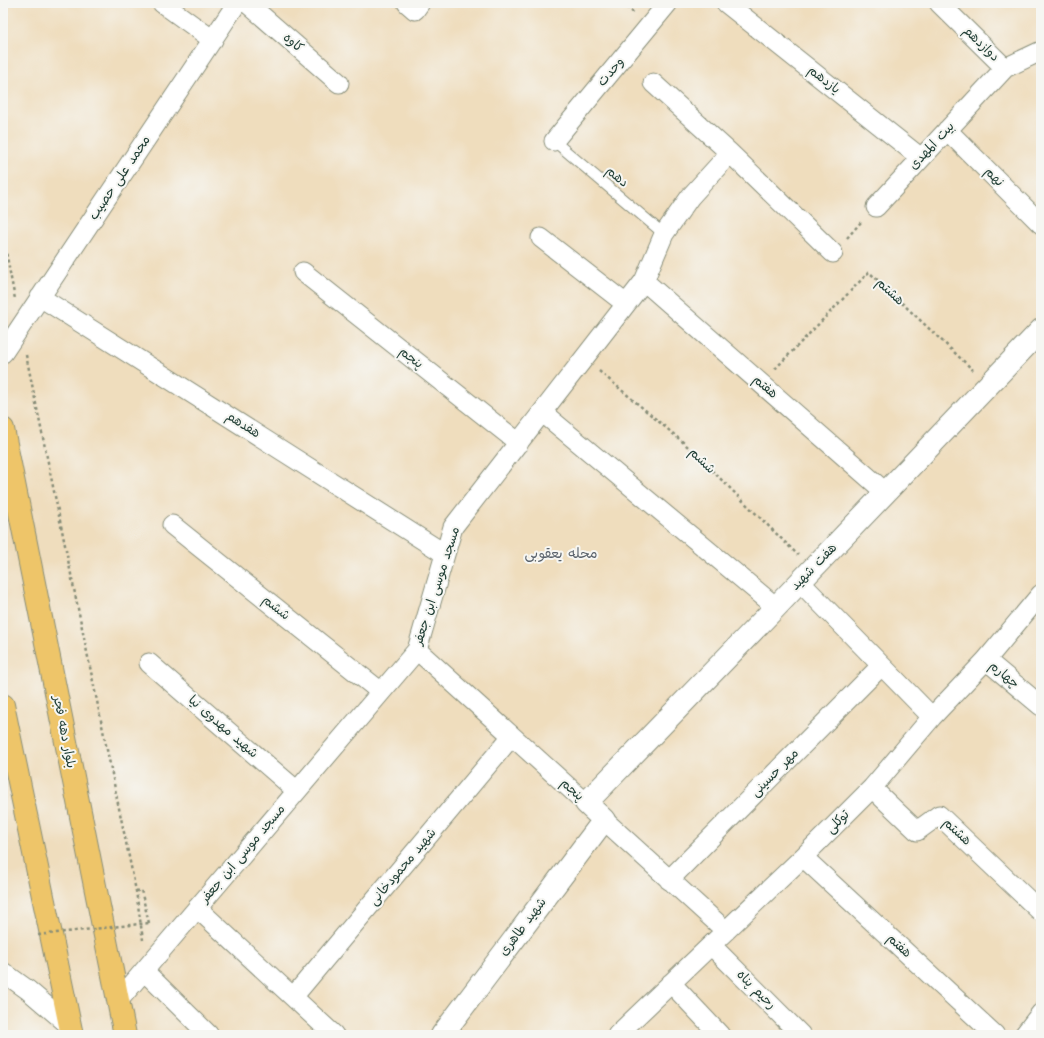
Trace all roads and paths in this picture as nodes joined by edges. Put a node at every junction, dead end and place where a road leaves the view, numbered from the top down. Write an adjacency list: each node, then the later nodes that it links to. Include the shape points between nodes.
1 (162, 3): 9 (street)
2 (238, 3): 9 (street, محمد علی حصیب)
3 (246, 3): 12 (street, کاوه)
4 (407, 3): 5 (street, via 415,10)
5 (420, 3)
6 (668, 3): 15 (street, وحدت)
7 (726, 3): 17 (street, یازدهم)
8 (939, 3): 11 (street, دوازدهم)
9 (213, 40): 26 (street, محمد علی حصیب)
10 (1041, 51): 11 (street, بیت المهدی)
11 (1005, 68): 14 (street, بیت المهدی)
12 (338, 83)
13 (652, 83): 16 (street)
14 (947, 130): 17 (street, بیت المهدی); 19 (street, نهم)
15 (554, 141): 20 (lane, دهم)
16 (730, 153): 20 (street, مسجد موسی ابن جعفر, via 690,197); 23 (street)
17 (921, 158): 18 (street, بیت المهدی)
18 (876, 207): 23 (path)
19 (1037, 214)
20 (664, 234): 25 (street, مسجد موسی ابن جعفر)
21 (3, 236): 28 (path)
22 (541, 238): 27 (street)
23 (833, 253)
24 (302, 272): 36 (street, پنجم)
25 (644, 281): 27 (street, مسجد موسی ابن جعفر); 32 (street, هفتم)
26 (40, 297): 28 (street, محمد علی حصیب); 39 (street, هفدهم)
27 (626, 304): 31 (street, مسجد موسی ابن جعفر)
28 (20, 327): 30 (street, محمد علی حصیب); 59 (path)
29 (1041, 330): 33 (street, هفت شهید)
30 (3, 353)
31 (585, 359): 34 (street, مسجد موسی ابن جعفر); 40 (path, ششم, via 684,443)
32 (761, 384): 33 (path, هشتم, via 869,272); 37 (street, هفتم)
33 (989, 384): 37 (street, هفت شهید)
34 (543, 413): 36 (street, مسجد موسی ابن جعفر); 42 (street)
35 (3, 429): 69 (main road, بلوار دهه فجر)
36 (519, 443): 39 (street, مسجد موسی ابن جعفر, via 453,527)
37 (885, 492): 40 (street, هفت شهید)
38 (172, 525): 47 (street, ششم)
39 (445, 554): 43 (street, مسجد موسی ابن جعفر)
40 (806, 575): 42 (street, هفت شهید); 46 (street)
41 (1041, 594): 44 (street, توکلی)
42 (776, 607): 55 (street, هفت شهید)
43 (417, 650): 47 (street, مسجد موسی ابن جعفر); 51 (street, پنجم)
44 (986, 660): 49 (street, چهارم); 50 (street, توکلی)
45 (149, 663): 54 (street, شهید مهدوی نیا)
46 (881, 666): 50 (street); 58 (street, مهر حسینی)
47 (381, 692): 54 (street, مسجد موسی ابن جعفر)
48 (3, 704): 52 (main road)
49 (1041, 706)
50 (932, 717): 53 (street, توکلی)
51 (512, 736): 55 (street, پنجم); 68 (street, شهید محمودخانی)
52 (10, 767): 71 (main road)
53 (872, 788): 57 (street, توکلی); 61 (street, هشتم, via 917,832 939,815)
54 (297, 791): 60 (street, مسجد موسی ابن جعفر)
55 (586, 803): 56 (street, پنجم)
56 (604, 820): 58 (street, پنجم); 75 (street, شهید طاهری)
57 (803, 857): 62 (street, توکلی); 79 (street, هفتم)
58 (669, 880): 62 (street, پنجم)
59 (136, 891): 63 (path, bridge, via 142,890 150,923); 65 (path)
60 (197, 908): 65 (street, مسجد موسی ابن جعفر); 68 (street)
61 (1041, 912)
62 (726, 931): 64 (street, توکلی)
63 (38, 935)
64 (711, 945): 67 (street, توکلی); 78 (street, رحیم پناه)
65 (146, 968): 69 (street, مسجد موسی ابن جعفر); 73 (street)
66 (3, 972): 71 (street, via 28,990)
67 (671, 983): 76 (street, توکلی); 77 (street)
68 (293, 997): 74 (street)
69 (119, 1000): 72 (main road, بلوار دهه فجر)
70 (1041, 1013): 80 (street)
71 (71, 1030)
72 (125, 1035)
73 (209, 1035)
74 (334, 1035)
75 (442, 1035)
76 (617, 1035)
77 (720, 1035)
78 (802, 1035)
79 (995, 1035)
80 (1024, 1035)

